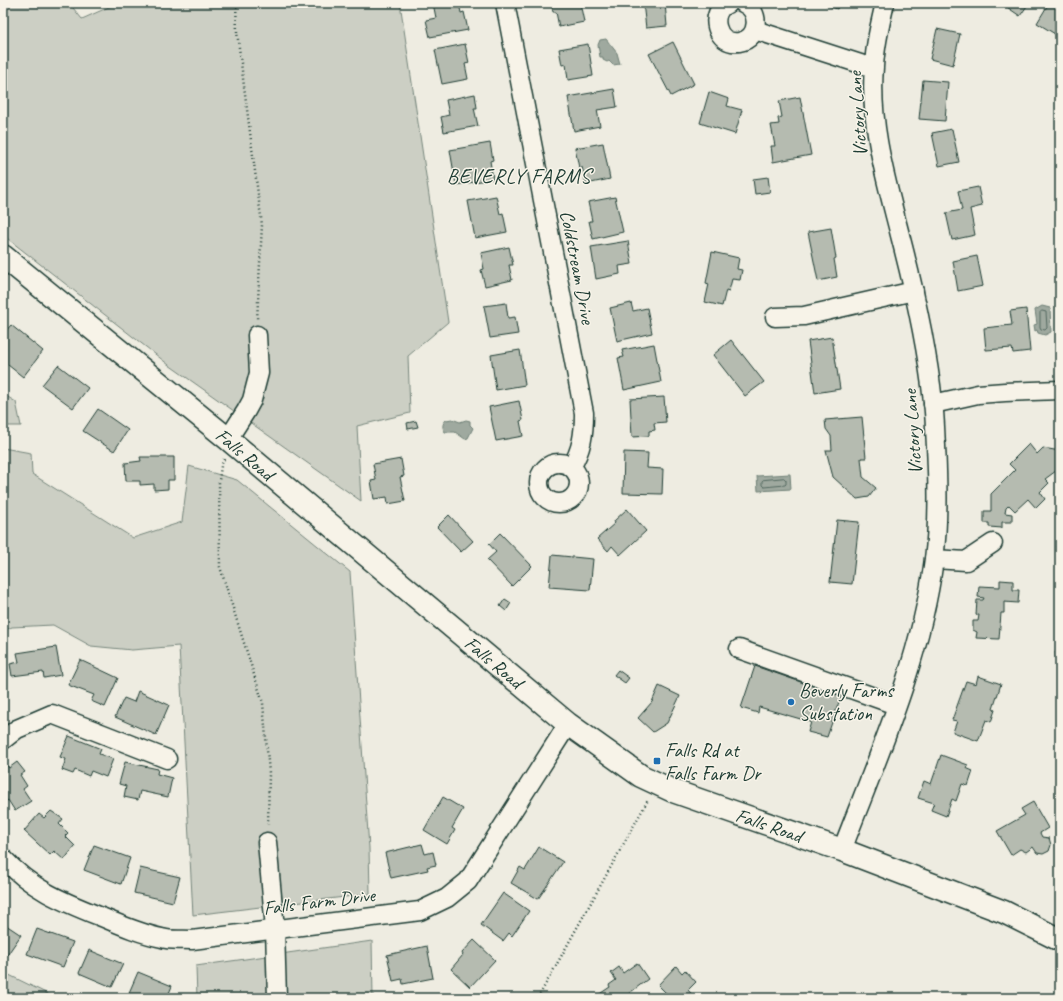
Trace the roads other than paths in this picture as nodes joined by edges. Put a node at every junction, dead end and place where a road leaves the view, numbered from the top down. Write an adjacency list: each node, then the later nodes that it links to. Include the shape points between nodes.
1 (505, 3): 14 (street, Coldstream Drive, via 584,413 584,434 580,452)
2 (729, 3): 5 (street, via 721,8 718,14 716,21 720,34 732,42 739,42 746,40)
3 (743, 3): 5 (street, via 756,16)
4 (885, 3): 6 (street, Victory Lane)
5 (755, 30): 6 (street)
6 (874, 68): 8 (street, Victory Lane, via 874,110 886,184)
7 (3, 256): 13 (main road, Falls Road)
8 (914, 291): 9 (street, via 804,316); 12 (street, Victory Lane)
9 (775, 317)
10 (257, 335): 13 (street, via 259,373 252,400)
11 (1060, 390): 12 (street, via 978,394)
12 (934, 404): 16 (street, Victory Lane, via 938,484)
13 (228, 439): 19 (main road, Falls Road)
14 (571, 467)
15 (993, 543): 16 (street, via 966,561)
16 (934, 559): 18 (street, Victory Lane, via 924,614)
17 (740, 649): 18 (street)
18 (896, 706): 23 (street, Victory Lane)
19 (568, 724): 23 (main road, Falls Road, via 641,776 658,785); 25 (street, Falls Farm Drive, via 468,881 447,898 420,911)
20 (3, 740): 21 (street, via 17,729 52,714)
21 (167, 759)
22 (267, 842): 25 (street)
23 (842, 850): 26 (main road, Falls Road, via 1004,912)
24 (3, 858): 25 (street, Falls Farm Drive, via 16,872 39,889 68,904 135,931 163,939 192,940)
25 (275, 929): 27 (street)
26 (1060, 940)
27 (277, 998)

